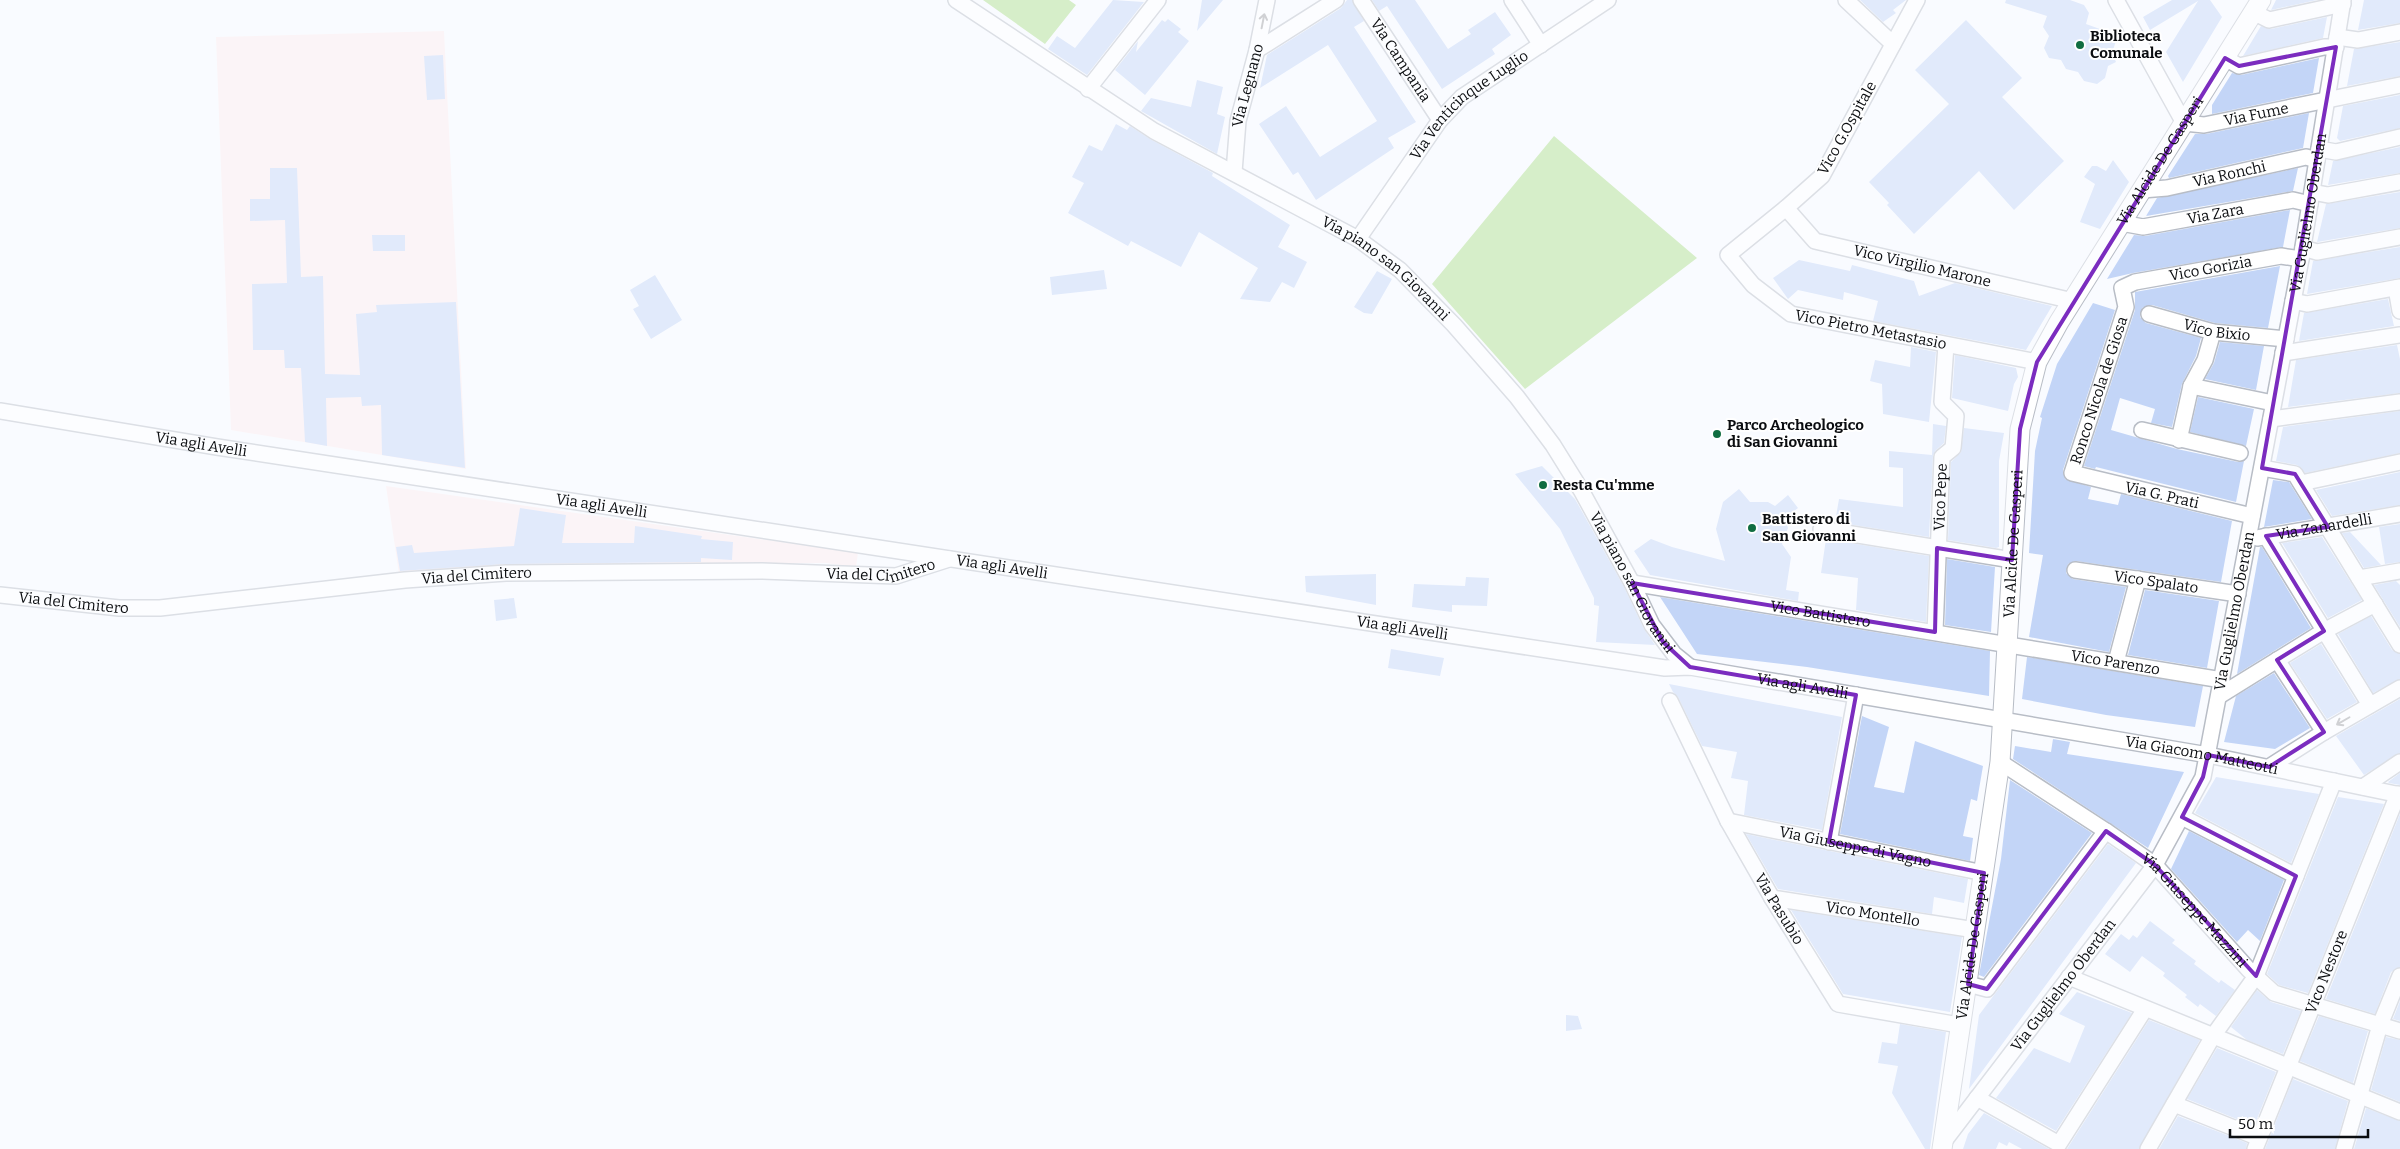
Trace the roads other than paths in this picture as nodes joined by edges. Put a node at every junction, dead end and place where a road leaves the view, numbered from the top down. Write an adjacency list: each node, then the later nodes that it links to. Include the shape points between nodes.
1 (956, 0): 20 (street, Via piano san Giovanni)
2 (1158, 0): 20 (street)
3 (1267, 0): 17 (street, Via Legnano, one-way to 3)
4 (1336, 0): 17 (street)
5 (1361, 0): 22 (street, Via Campania)
6 (1512, 0): 15 (street)
7 (1608, 0): 15 (street, Via Venticinque Luglio)
8 (1846, 0): 16 (street)
9 (1917, 0): 16 (street, Vico G.Ospitale)
10 (2116, 0): 23 (street)
11 (2343, 2): 12 (street, via 2269,20); 14 (street, Via Guglielmo Oberdan)
12 (2257, 6): 18 (street, Via Alcide De Gasperi)
13 (2400, 32): 14 (street)
14 (2336, 42): 18 (street, via 2239,66); 21 (street, Via Guglielmo Oberdan)
15 (1541, 44): 22 (street, Via Venticinque Luglio, via 1462,97)
16 (1893, 44): 30 (street, Vico G.Ospitale, via 1822,176)
17 (1257, 50): 26 (street, Via Legnano, via 1238,121)
18 (2225, 58): 23 (street, Via Alcide De Gasperi)
19 (2400, 85): 21 (street, Via Fume)
20 (1088, 89): 26 (street, Via piano san Giovanni, via 1154,131)
21 (2327, 99): 23 (street, Via Fume, via 2204,125); 25 (street, Via Guglielmo Oberdan)
22 (1440, 120): 33 (street, Via Venticinque Luglio)
23 (2184, 123): 28 (street, Via Alcide De Gasperi)
24 (2400, 137): 25 (street, Via Ronchi)
25 (2318, 154): 28 (street, Via Ronchi, via 2168,188); 29 (street, Via Guglielmo Oberdan)
26 (1234, 172): 33 (street, Via piano san Giovanni)
27 (2400, 182): 29 (street, Via Zara)
28 (2142, 190): 31 (street, Via Alcide De Gasperi)
29 (2311, 198): 31 (street, Via Zara, via 2143,227); 34 (street, Via Guglielmo Oberdan)
30 (1786, 208): 35 (street, Vico G.Ospitale); 37 (street, Vico Virgilio Marone, via 1815,241)
31 (2121, 223): 37 (street, Via Alcide De Gasperi)
32 (2400, 237): 34 (street, Vico Gorizia)
33 (1358, 239): 72 (street, Via piano san Giovanni, via 1400,270 1454,325 1516,397 1558,452)
34 (2302, 254): 38 (street, Via Guglielmo Oberdan); 39 (street, Vico Gorizia, via 2135,282 2122,288)
35 (1728, 255): 44 (street, Vico Pietro Metastasio, via 1753,285 1791,314)
36 (2398, 288): 38 (street, via 2307,304); 40 (street)
37 (2073, 301): 46 (street, Via Alcide De Gasperi)
38 (2293, 301): 45 (street, Via Guglielmo Oberdan)
39 (2126, 307): 57 (street, Ronco Nicola de Giosa)
40 (2400, 311)
41 (2149, 314): 42 (street, Vico Bixio)
42 (2213, 332): 45 (street, Vico Bixio); 47 (street, via 2205,360)
43 (2400, 335): 45 (street, Vico Bixio)
44 (1946, 344): 46 (street, Vico Pietro Metastasio); 65 (street, Vico Pepe, via 1942,402 1956,416 1953,448 1942,457)
45 (2284, 346): 49 (street, Via Guglielmo Oberdan)
46 (2037, 362): 67 (street, Via Alcide De Gasperi, via 2020,429)
47 (2191, 386): 49 (street); 53 (street)
48 (2400, 402): 51 (street)
49 (2273, 403): 51 (street, Via Guglielmo Oberdan)
50 (0, 411): 66 (street, Via agli Avelli)
51 (2271, 419): 56 (street, Via Guglielmo Oberdan)
52 (2142, 430): 53 (street)
53 (2179, 440): 54 (street)
54 (2240, 453)
55 (2400, 462): 58 (street)
56 (2262, 468): 58 (street, via 2295,474); 60 (street, Via Guglielmo Oberdan)
57 (2072, 473): 60 (street, Via G. Prati)
58 (2301, 483): 61 (street)
59 (2400, 514): 61 (street, Via Zanardelli)
60 (2252, 516): 64 (street, Via Guglielmo Oberdan)
61 (2328, 527): 63 (street, Via Zanardelli); 70 (street)
62 (1821, 529): 65 (street)
63 (2266, 536): 64 (street, Via Zanardelli); 76 (street)
64 (2248, 539): 74 (street, Via Guglielmo Oberdan)
65 (1937, 548): 67 (street); 77 (street, Vico Pepe)
66 (953, 558): 73 (street, Via del Cimitero, via 896,576 762,571 506,573 405,580 160,608 118,608); 82 (street, Via agli Avelli, via 1665,668)
67 (2012, 560): 78 (street, Via Alcide De Gasperi)
68 (2075, 570): 71 (street, Vico Spalato)
69 (2399, 573): 70 (street)
70 (2359, 578): 75 (street)
71 (2138, 579): 74 (street, Vico Spalato); 81 (street)
72 (1632, 583): 77 (street, Vico Battistero); 82 (street, Via piano san Giovanni, via 1652,625 1664,642)
73 (0, 594)
74 (2238, 594): 83 (street, Via Guglielmo Oberdan)
75 (2375, 604): 76 (street); 79 (street)
76 (2324, 631): 80 (street); 88 (street)
77 (1935, 632): 78 (street, Vico Battistero)
78 (2008, 644): 81 (street, Vico Parenzo); 89 (street, Via Alcide De Gasperi)
79 (2400, 645)
80 (2278, 660): 86 (street); 90 (street)
81 (2116, 662): 83 (street, Vico Parenzo)
82 (1690, 667): 85 (street, Via agli Avelli)
83 (2222, 680): 86 (street, Via Guglielmo Oberdan)
84 (2400, 688): 88 (street)
85 (1856, 695): 89 (street, Via agli Avelli); 101 (street)
86 (2219, 696): 91 (street, Via Guglielmo Oberdan)
87 (1670, 701): 99 (street, Via Pasubio)
88 (2370, 705): 90 (street, one-way to 90)
89 (2002, 720): 91 (street, Via Giacomo Matteotti); 92 (street, Via Alcide De Gasperi)
90 (2324, 732): 94 (street)
91 (2208, 755): 94 (street, Via Giacomo Matteotti); 98 (street, Via Guglielmo Oberdan, via 2203,777)
92 (2000, 762): 100 (street, Via Giuseppe Mazzini); 103 (street, Via Alcide De Gasperi)
93 (2400, 762): 96 (street)
94 (2269, 768): 95 (street, Via Giacomo Matteotti)
95 (2334, 781): 96 (street, Via Giacomo Matteotti); 104 (street)
96 (2363, 787): 97 (street, Via Giacomo Matteotti)
97 (2399, 795): 111 (street, Vico Nestore)
98 (2182, 817): 102 (street, Via Guglielmo Oberdan); 104 (street)
99 (1728, 821): 101 (street, Via Giuseppe di Vagno); 105 (street, Via Pasubio)
100 (2106, 830): 102 (street, Via Giuseppe Mazzini); 110 (street, via 1987,988)
101 (1829, 842): 103 (street, Via Giuseppe di Vagno)
102 (2155, 865): 107 (street, Via Giuseppe Mazzini); 109 (street, Via Guglielmo Oberdan)
103 (1984, 873): 106 (street, Via Alcide De Gasperi)
104 (2296, 876): 107 (street)
105 (1772, 898): 106 (street, Vico Montello); 113 (street, Via Pasubio, via 1838,1004)
106 (1975, 930): 110 (street, Via Alcide De Gasperi)
107 (2256, 976): 111 (street, Via Giuseppe Mazzini, via 2274,993); 116 (street)
108 (2400, 976): 114 (street)
109 (2070, 978): 112 (street); 119 (street, Via Guglielmo Oberdan)
110 (1968, 984): 113 (street, Via Alcide De Gasperi)
111 (2312, 1005): 114 (street, Via Giuseppe Mazzini); 117 (street, Vico Nestore)
112 (2145, 1008): 116 (street); 119 (street, via 2059,1144)
113 (1959, 1025): 123 (street, Via Alcide De Gasperi)
114 (2380, 1026): 115 (street, Via Giuseppe Mazzini); 118 (street)
115 (2400, 1031)
116 (2213, 1036): 117 (street); 120 (street)
117 (2287, 1066): 118 (street); 122 (street, Vico Nestore)
118 (2359, 1095): 121 (street); 125 (street)
119 (1977, 1098): 123 (street, Via Guglielmo Oberdan)
120 (2174, 1104): 122 (street); 124 (street)
121 (2400, 1112)
122 (2257, 1143)
123 (1942, 1147)
124 (2148, 1149)
125 (2344, 1149)

